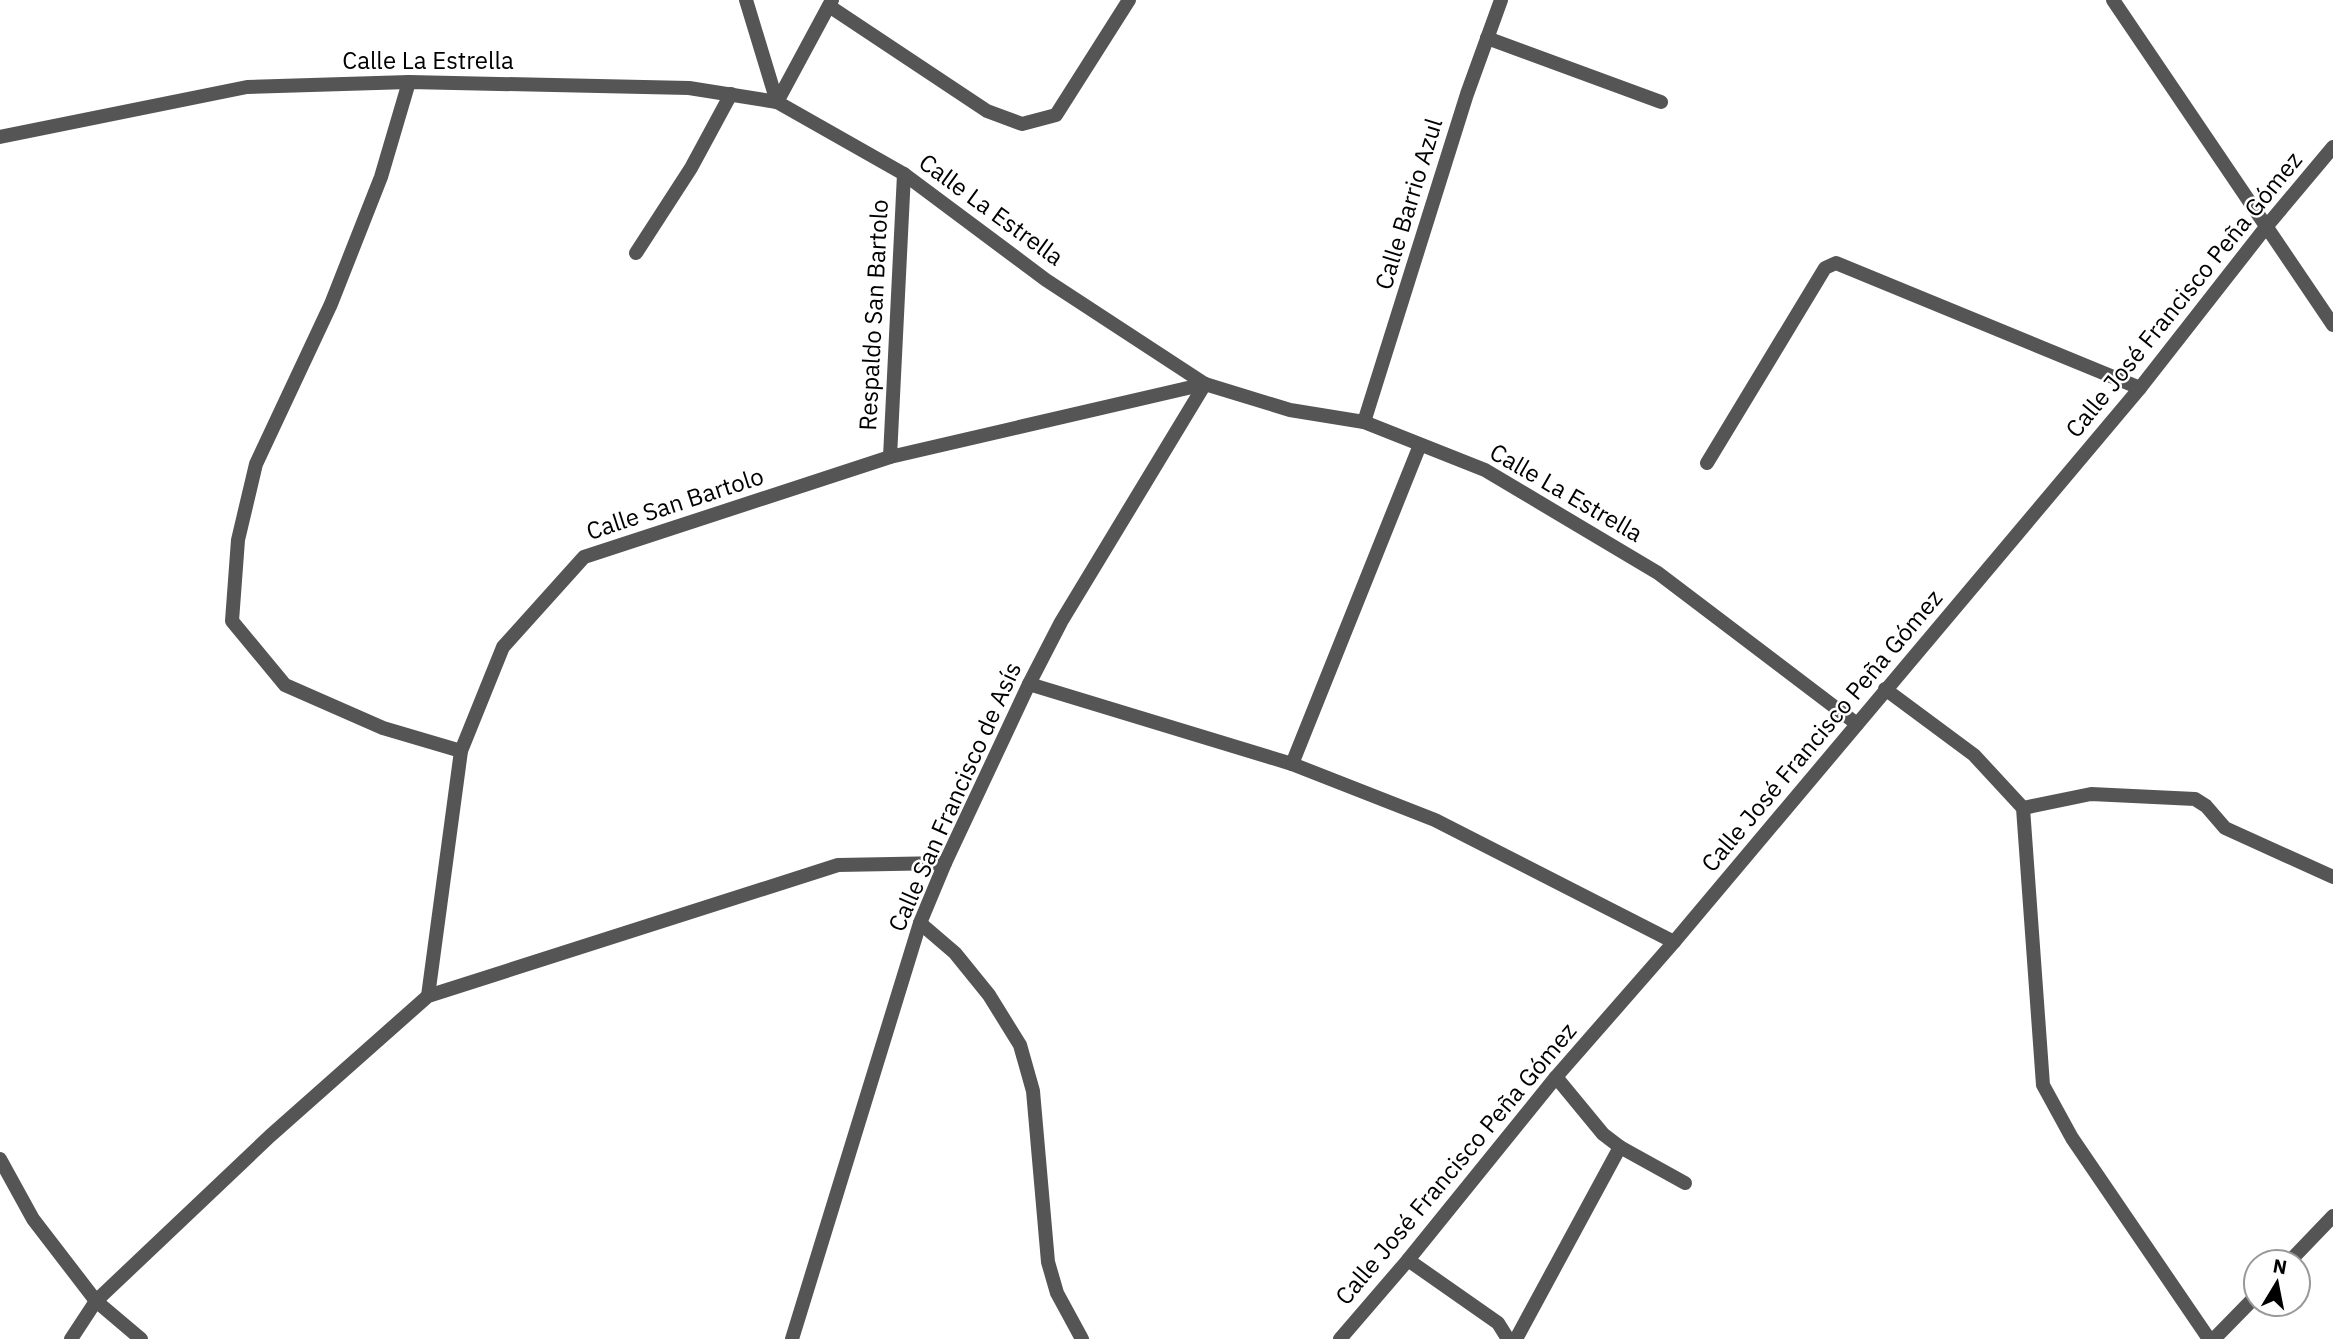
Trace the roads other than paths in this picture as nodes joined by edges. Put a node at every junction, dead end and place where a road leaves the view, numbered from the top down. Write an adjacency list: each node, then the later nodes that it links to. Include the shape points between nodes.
1 (746, 0): 9 (street)
2 (1129, 0): 5 (street, via 1056,115 1022,124 987,111)
3 (1501, 0): 6 (street, Calle Barrio Azul)
4 (2113, 0): 14 (street)
5 (831, 3): 9 (street)
6 (1487, 38): 10 (street); 19 (street, Calle Barrio Azul)
7 (409, 82): 8 (street, Calle La Estrella, via 689,88); 11 (street, Calle La Estrella, via 247,87); 26 (street, via 382,177 331,304 256,464 238,540 232,621 285,685 383,728)
8 (730, 94): 9 (street, Calle La Estrella); 15 (street, via 691,168)
9 (777, 102): 13 (street, Calle La Estrella)
10 (1661, 102)
11 (0, 137)
12 (2333, 147): 14 (street, Calle José Francisco Peña Gómez)
13 (904, 174): 17 (street, Calle La Estrella, via 1046,280); 21 (street, Respaldo San Bartolo)
14 (2266, 228): 16 (street); 18 (street, Calle José Francisco Peña Gómez)
15 (636, 253)
16 (2333, 325)
17 (1205, 384): 19 (street, Calle La Estrella, via 1290,410); 21 (street, Calle San Bartolo); 23 (street, Calle San Francisco de Asís, via 1061,622)
18 (2140, 388): 22 (street, via 1836,263 1825,268); 24 (street, Calle José Francisco Peña Gómez)
19 (1364, 422): 20 (street, Calle La Estrella)
20 (1420, 445): 25 (street, Calle La Estrella, via 1485,470 1658,573); 27 (street)
21 (890, 457): 26 (street, Calle San Bartolo, via 584,557 503,648)
22 (1707, 463)
23 (1029, 684): 27 (street); 29 (street, Calle San Francisco de Asís)
24 (1885, 689): 25 (street, Calle José Francisco Peña Gómez); 28 (street, via 1975,755)
25 (1857, 724): 32 (street, Calle José Francisco Peña Gómez)
26 (461, 751): 33 (street, Calle San Bartolo)
27 (1292, 764): 32 (street, via 1435,820)
28 (2024, 808): 30 (street, via 2091,794 2195,800 2225,828); 50 (street, via 2043,1085 2072,1138)
29 (945, 863): 31 (street, Calle San Francisco de Asís); 33 (street, via 838,865)
30 (2333, 877)
31 (920, 923): 45 (street, Calle San Francisco de Asís); 46 (street, via 955,953 989,995 1020,1045 1033,1091 1048,1262 1057,1293)
32 (1674, 942): 34 (street, Calle José Francisco Peña Gómez)
33 (428, 996): 41 (street, via 270,1136)
34 (1556, 1077): 35 (street, via 1603,1134); 40 (street, Calle José Francisco Peña Gómez)
35 (1620, 1147): 37 (street); 49 (street)
36 (0, 1159): 41 (street, via 33,1219)
37 (1685, 1183)
38 (2333, 1216): 39 (street)
39 (2302, 1248)
40 (1408, 1260): 47 (street, Calle José Francisco Peña Gómez); 48 (street, via 1498,1323)
41 (96, 1301): 43 (street); 44 (street)
42 (2242, 1310): 51 (street)
43 (71, 1339)
44 (141, 1339)
45 (792, 1339)
46 (1082, 1339)
47 (1340, 1339)
48 (1508, 1339)
49 (1516, 1339)
50 (2209, 1339)
51 (2214, 1339)

